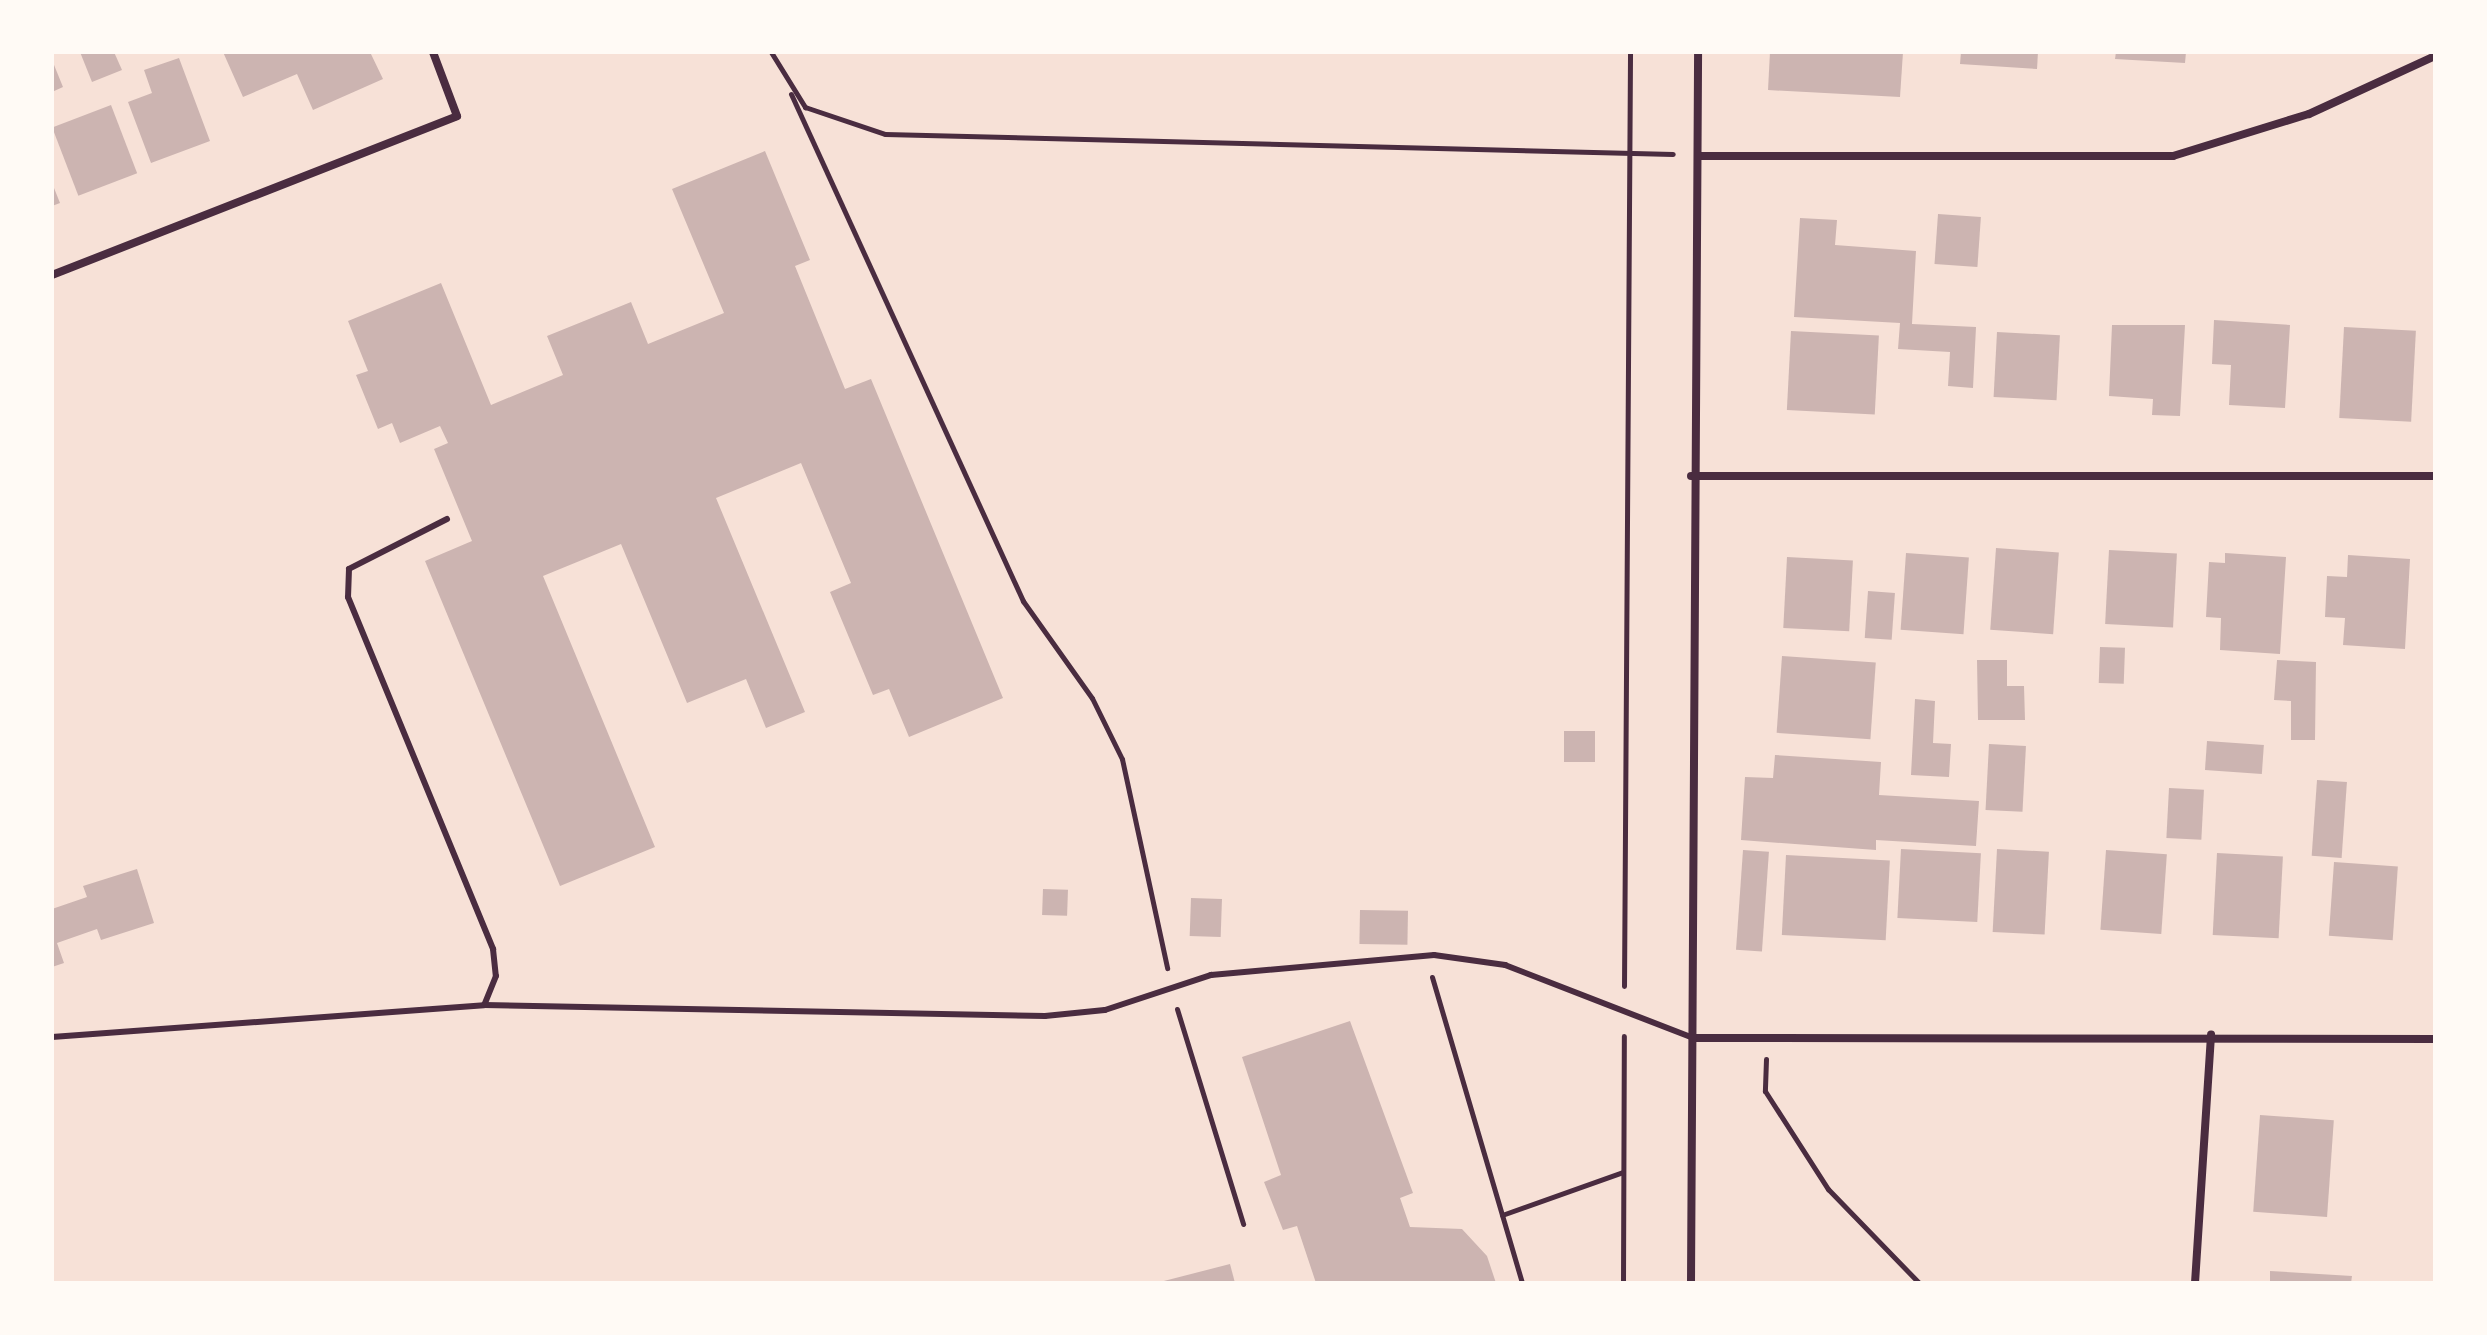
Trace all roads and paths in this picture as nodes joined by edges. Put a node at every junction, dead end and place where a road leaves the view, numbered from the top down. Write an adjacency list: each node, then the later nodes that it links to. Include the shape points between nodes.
1 (433, 52): 9 (street, via 457,116)
2 (771, 52): 6 (path)
3 (1630, 52): 7 (path)
4 (1698, 52): 8 (street)
5 (2435, 56): 8 (street, via 2309,114 2173,156)
6 (791, 94): 7 (path, via 818,115 885,134); 14 (path, via 1012,580 1092,698 1122,759)
7 (1628, 152): 8 (path); 16 (path)
8 (1699, 156): 10 (street)
9 (52, 275)
10 (1691, 476): 11 (street); 20 (street)
11 (2435, 476)
12 (447, 519): 15 (lane, via 349,569 348,597 493,949 496,976)
13 (1425, 956): 14 (lane, via 1303,962); 16 (lane, via 1505,965); 23 (path)
14 (1171, 988): 15 (lane, via 1105,1010 1045,1016); 24 (path)
15 (484, 1005): 19 (lane)
16 (1624, 1016): 20 (lane); 22 (path)
17 (1766, 1033): 18 (street); 20 (street); 28 (path, via 1765,1091 1828,1189)
18 (2211, 1035): 21 (street); 29 (street)
19 (52, 1037)
20 (1693, 1038): 27 (street)
21 (2435, 1039)
22 (1623, 1172): 23 (path); 26 (path)
23 (1502, 1215): 25 (path)
24 (1243, 1224)
25 (1522, 1283)
26 (1623, 1283)
27 (1691, 1283)
28 (1919, 1283)
29 (2195, 1283)

